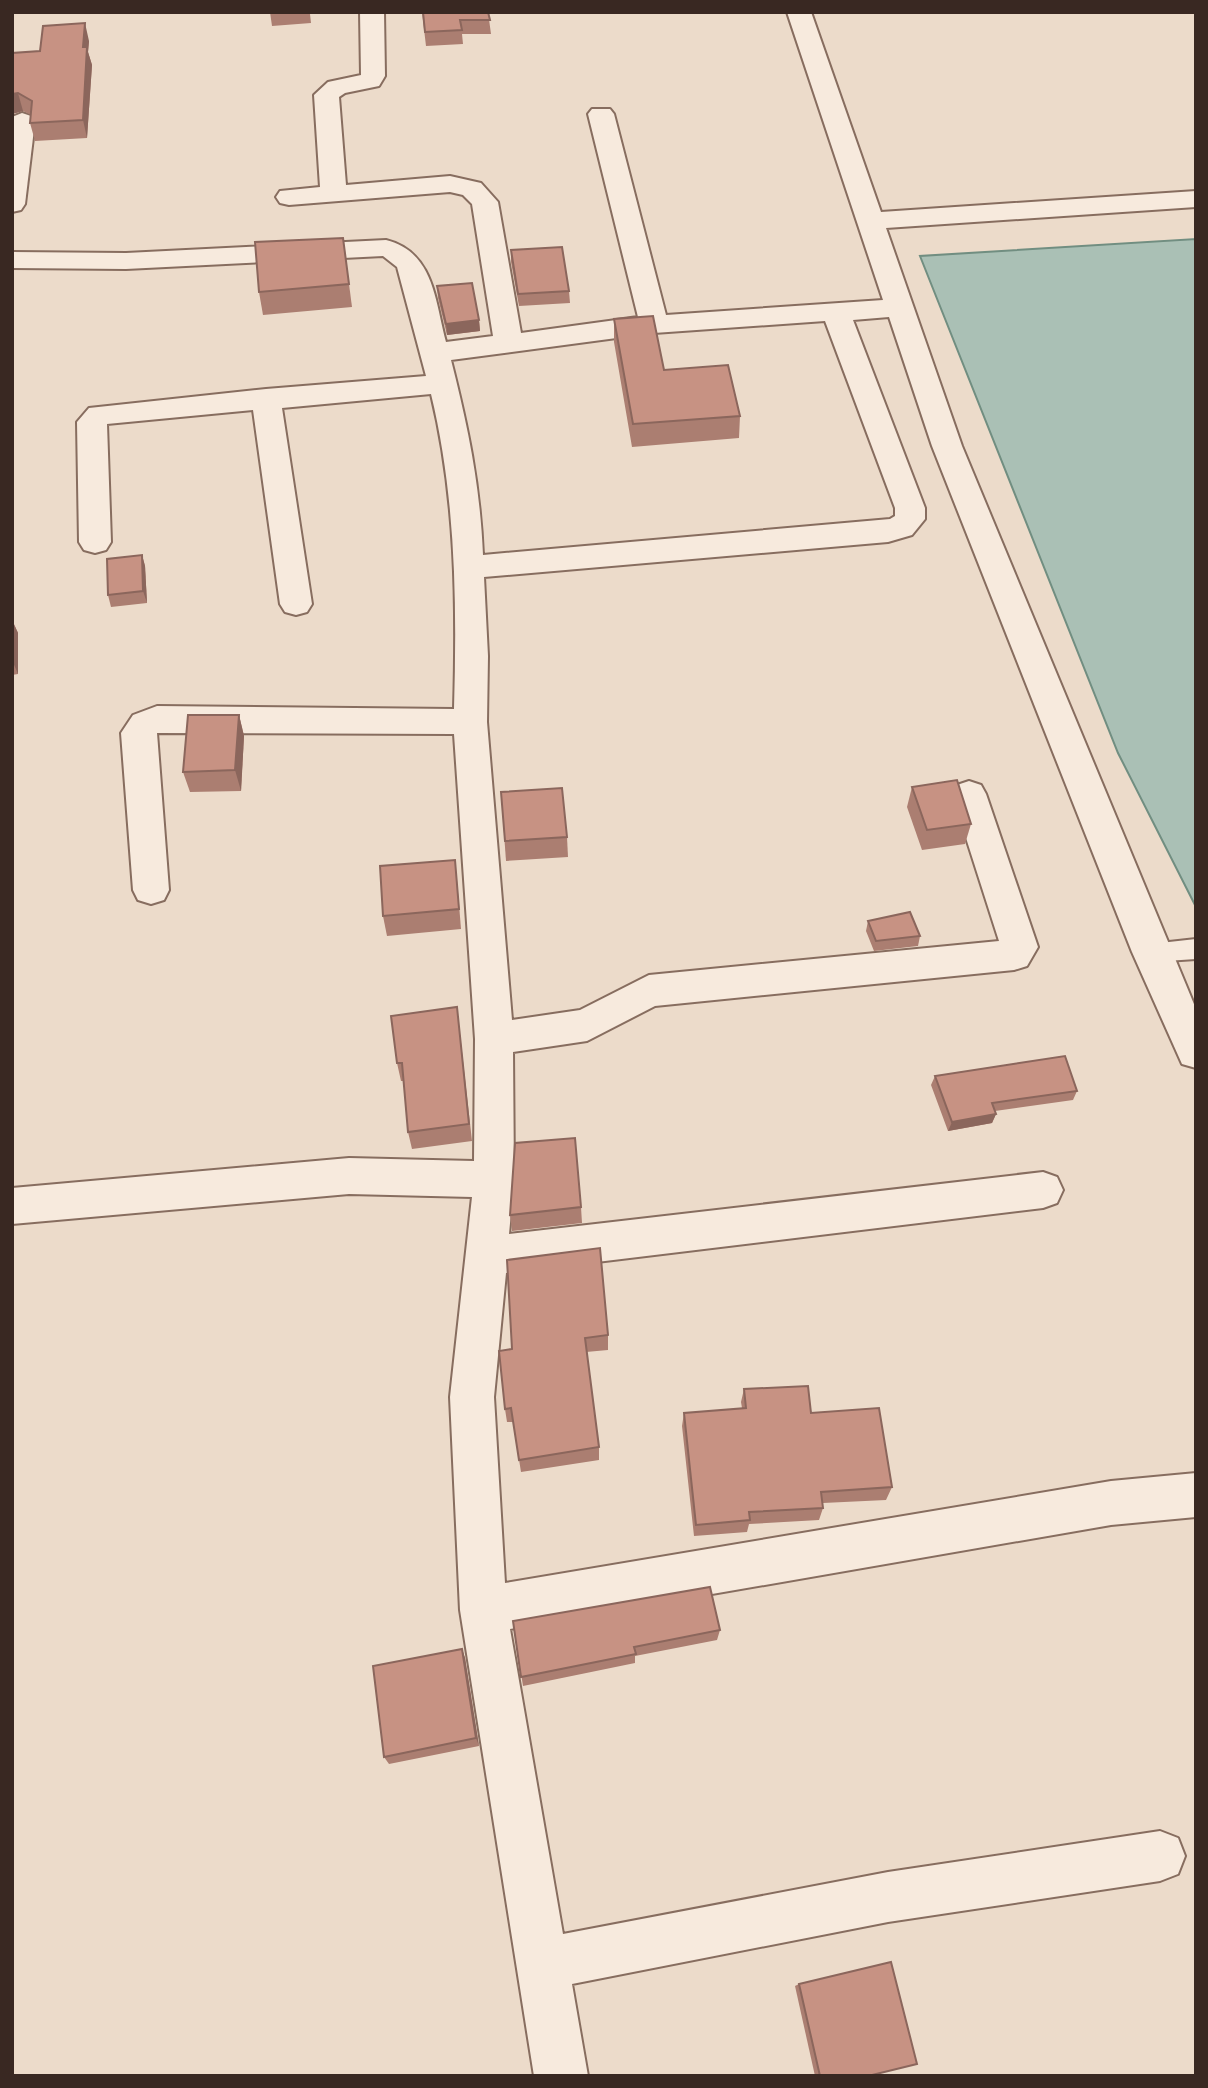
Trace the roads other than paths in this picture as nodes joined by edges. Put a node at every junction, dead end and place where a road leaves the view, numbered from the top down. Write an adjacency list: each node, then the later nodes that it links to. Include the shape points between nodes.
1 (372, 12): 5 (street, via 373,76 370,81 337,87 326,94)
2 (799, 12): 9 (street)
3 (601, 114): 13 (street)
4 (22, 121): 8 (street)
5 (334, 193): 6 (street); 14 (street, via 450,184 472,189 485,202)
6 (289, 197)
7 (1196, 199): 9 (street)
8 (12, 204)
9 (870, 221): 11 (street)
10 (12, 260): 15 (street, via 126,261 386,248 403,253 412,267)
11 (899, 308): 12 (street); 24 (street, via 947,446)
12 (835, 310): 13 (street); 18 (street, via 910,508 910,519 901,527)
13 (654, 324): 14 (street)
14 (508, 341): 15 (street)
15 (437, 368): 16 (street); 18 (street, via 457,441)
16 (266, 398): 17 (street, via 99,415 92,422); 19 (street)
17 (95, 542)
18 (468, 567): 20 (street)
19 (296, 604)
20 (470, 722): 22 (street, via 158,719 145,723 138,733); 25 (street)
21 (969, 794): 25 (street, via 1017,937 1019,947 1014,954 649,991 587,1025)
22 (151, 890)
23 (1196, 949): 24 (lane)
24 (1151, 952): 26 (street)
25 (494, 1039): 27 (street)
26 (1196, 1052)
27 (494, 1180): 29 (street, via 349,1176); 30 (street)
28 (1043, 1190): 30 (street)
29 (12, 1206)
30 (486, 1256): 32 (street, via 472,1397)
31 (1196, 1495): 32 (street, via 1111,1503)
32 (483, 1610): 34 (street)
33 (1160, 1856): 34 (street, via 888,1897)
34 (541, 1965): 35 (street)
35 (561, 2076)

